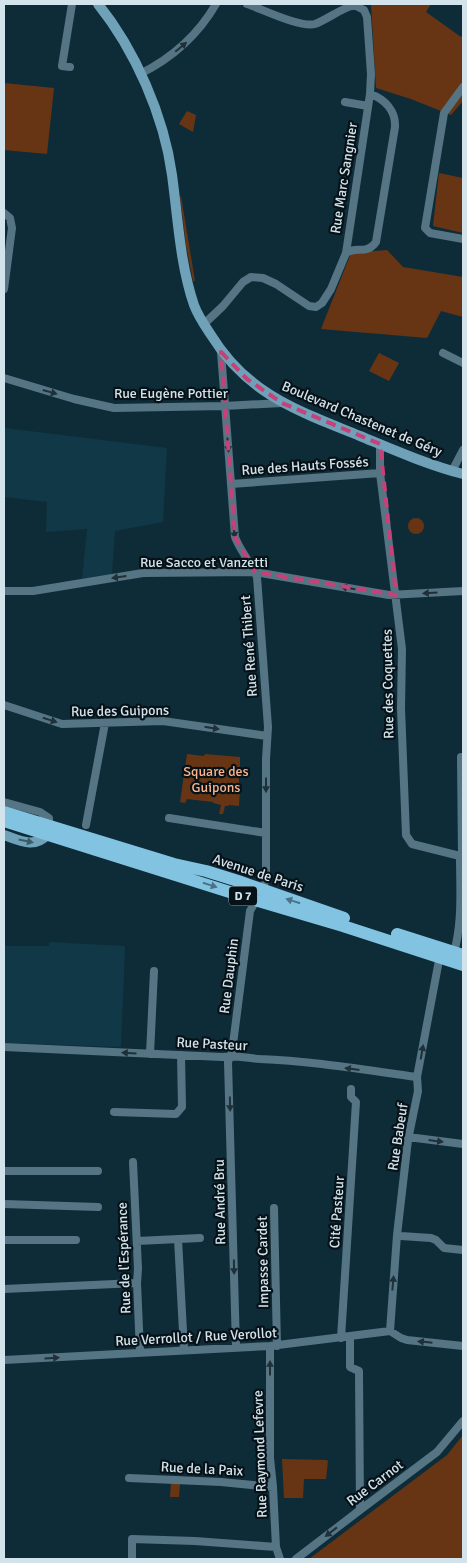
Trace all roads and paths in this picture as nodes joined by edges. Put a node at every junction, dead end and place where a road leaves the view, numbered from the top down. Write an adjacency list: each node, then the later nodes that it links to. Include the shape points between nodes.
1 (72, 4): 6 (street, via 62,66)
2 (98, 4): 7 (street, Boulevard Chastenet de Géry, via 126,44)
3 (216, 4): 7 (street, one-way to 3, via 186,43)
4 (247, 4): 5 (street, via 303,24 314,24)
5 (354, 4): 9 (street, via 364,10 368,18)
6 (70, 67)
7 (140, 74): 16 (street, Boulevard Chastenet de Géry, via 167,148 180,244 194,306)
8 (463, 87): 13 (street, via 444,112 425,228 430,233)
9 (370, 94): 11 (street, Rue Marc Sangnier); 14 (street, Rue Marc Sangnier, via 386,104 395,118 390,163 376,242 368,249 351,250)
10 (345, 102): 11 (street, Rue Marc Sangnier)
11 (368, 106): 14 (street, Rue Marc Sangnier)
12 (4, 213): 15 (street, via 10,218 12,228)
13 (463, 239)
14 (346, 254): 16 (street, Rue Marc Sangnier, via 331,289 316,307 263,278 251,277)
15 (4, 289)
16 (204, 324): 17 (street, Boulevard Chastenet de Géry)
17 (221, 352): 21 (street, Boulevard Chastenet de Géry, via 247,378); 22 (street, Rue René Thibert)
18 (443, 353): 19 (street)
19 (463, 363)
20 (4, 378): 22 (street, Rue Eugène Pottier, one-way to 22, via 114,408)
21 (282, 403): 22 (street, Rue Eugène Pottier); 23 (street, Boulevard Chastenet de Géry)
22 (224, 406): 28 (street, Rue René Thibert, one-way to 28)
23 (380, 444): 25 (street, Boulevard Chastenet de Géry); 26 (street, Rue des Coquettes)
24 (463, 450): 25 (street)
25 (452, 470): 27 (street, Boulevard Chastenet de Géry)
26 (380, 473): 28 (street, Rue des Hauts Fossés); 32 (street, Rue des Coquettes)
27 (463, 474)
28 (231, 484): 29 (street, Rue René Thibert, one-way to 29, via 234,537)
29 (255, 572): 30 (street, Rue Sacco et Vanzetti, one-way to 30, via 143,573 33,591); 32 (street, Rue Sacco et Vanzetti, one-way to 29); 35 (street, Rue René Thibert)
30 (4, 591)
31 (463, 591): 32 (street, Rue Sacco et Vanzetti, one-way to 32)
32 (396, 595): 45 (street, Rue des Coquettes, via 402,649 406,835 412,844)
33 (4, 705): 34 (street, Rue des Guipons, one-way to 34, via 62,724)
34 (105, 723): 35 (street, Rue des Guipons, one-way to 35, via 163,721); 41 (street)
35 (267, 736): 43 (street, Rue René Thibert, one-way to 43)
36 (461, 757): 45 (street, Rue Babeuf)
37 (4, 802): 42 (street, Avenue de Paris, via 40,812 49,818)
38 (4, 812): 42 (main road, Avenue de Paris / D 7)
39 (170, 818): 43 (street)
40 (4, 821): 42 (main road, Avenue de Paris / D 7)
41 (86, 825)
42 (48, 831): 44 (street, one-way to 42, via 32,843 39,842); 46 (main road, Avenue de Paris / D 7, via 121,857)
43 (266, 833): 46 (street, Rue René Thibert, via 266,873)
44 (4, 835)
45 (462, 856): 47 (street, Rue Babeuf, via 460,921)
46 (258, 895): 47 (main road, Avenue de Paris / D 7); 52 (street, Rue Dauphin, via 250,911)
47 (453, 956): 53 (street, Rue Babeuf, one-way to 47)
48 (154, 971): 50 (street)
49 (4, 1047): 50 (street, Rue Pasteur, one-way to 49)
50 (150, 1054): 51 (street, Rue Pasteur)
51 (181, 1055): 52 (street, Rue Pasteur); 55 (street, via 182,1107 176,1114)
52 (230, 1056): 53 (street, Rue Pasteur, one-way to 52); 77 (street, Rue André Bru, one-way to 77)
53 (417, 1078): 56 (street, Rue Babeuf, via 418,1091)
54 (351, 1089): 74 (street, Cité Pasteur, via 351,1097 356,1102)
55 (114, 1112)
56 (408, 1137): 57 (street, one-way to 57); 73 (street, Rue Babeuf, one-way to 56)
57 (463, 1144)
58 (133, 1162): 69 (street, Rue de l'Espérance)
59 (4, 1171): 60 (street)
60 (98, 1171)
61 (4, 1204): 62 (street)
62 (98, 1207)
63 (274, 1208): 75 (street, Impasse Cardet)
64 (401, 1236): 70 (street, via 431,1238 444,1248)
65 (200, 1238): 66 (street)
66 (178, 1239): 69 (street); 78 (street)
67 (4, 1240): 68 (street)
68 (76, 1240)
69 (137, 1241): 71 (street, Rue de l'Espérance)
70 (463, 1250)
71 (137, 1283): 72 (street); 79 (street, Rue de l'Espérance)
72 (4, 1289)
73 (390, 1331): 74 (street, Rue Verrollot / Rue Verollot); 76 (street, one-way to 73, via 407,1340)
74 (346, 1337): 75 (street, Rue Verrollot / Rue Verollot); 84 (street, Cité Pasteur, via 350,1367 359,1371)
75 (273, 1346): 77 (street, Rue Verrollot / Rue Verollot); 83 (street, Rue Raymond Lefevre, one-way to 75, via 270,1458)
76 (463, 1346)
77 (236, 1347): 78 (street, Rue Verrollot / Rue Verollot)
78 (184, 1350): 79 (street, Rue Verrollot / Rue Verollot)
79 (140, 1352): 80 (street, Rue Verrollot / Rue Verollot, one-way to 79)
80 (4, 1360)
81 (463, 1421): 84 (street, Rue Carnot, via 437,1452)
82 (129, 1478): 83 (street, Rue de la Paix)
83 (274, 1487): 85 (street, Rue Raymond Lefevre)
84 (360, 1510): 88 (street, Rue Carnot, one-way to 88)
85 (276, 1547): 86 (street, via 132,1540); 87 (street, Rue Raymond Lefevre)
86 (132, 1559)
87 (280, 1559)
88 (296, 1559)

